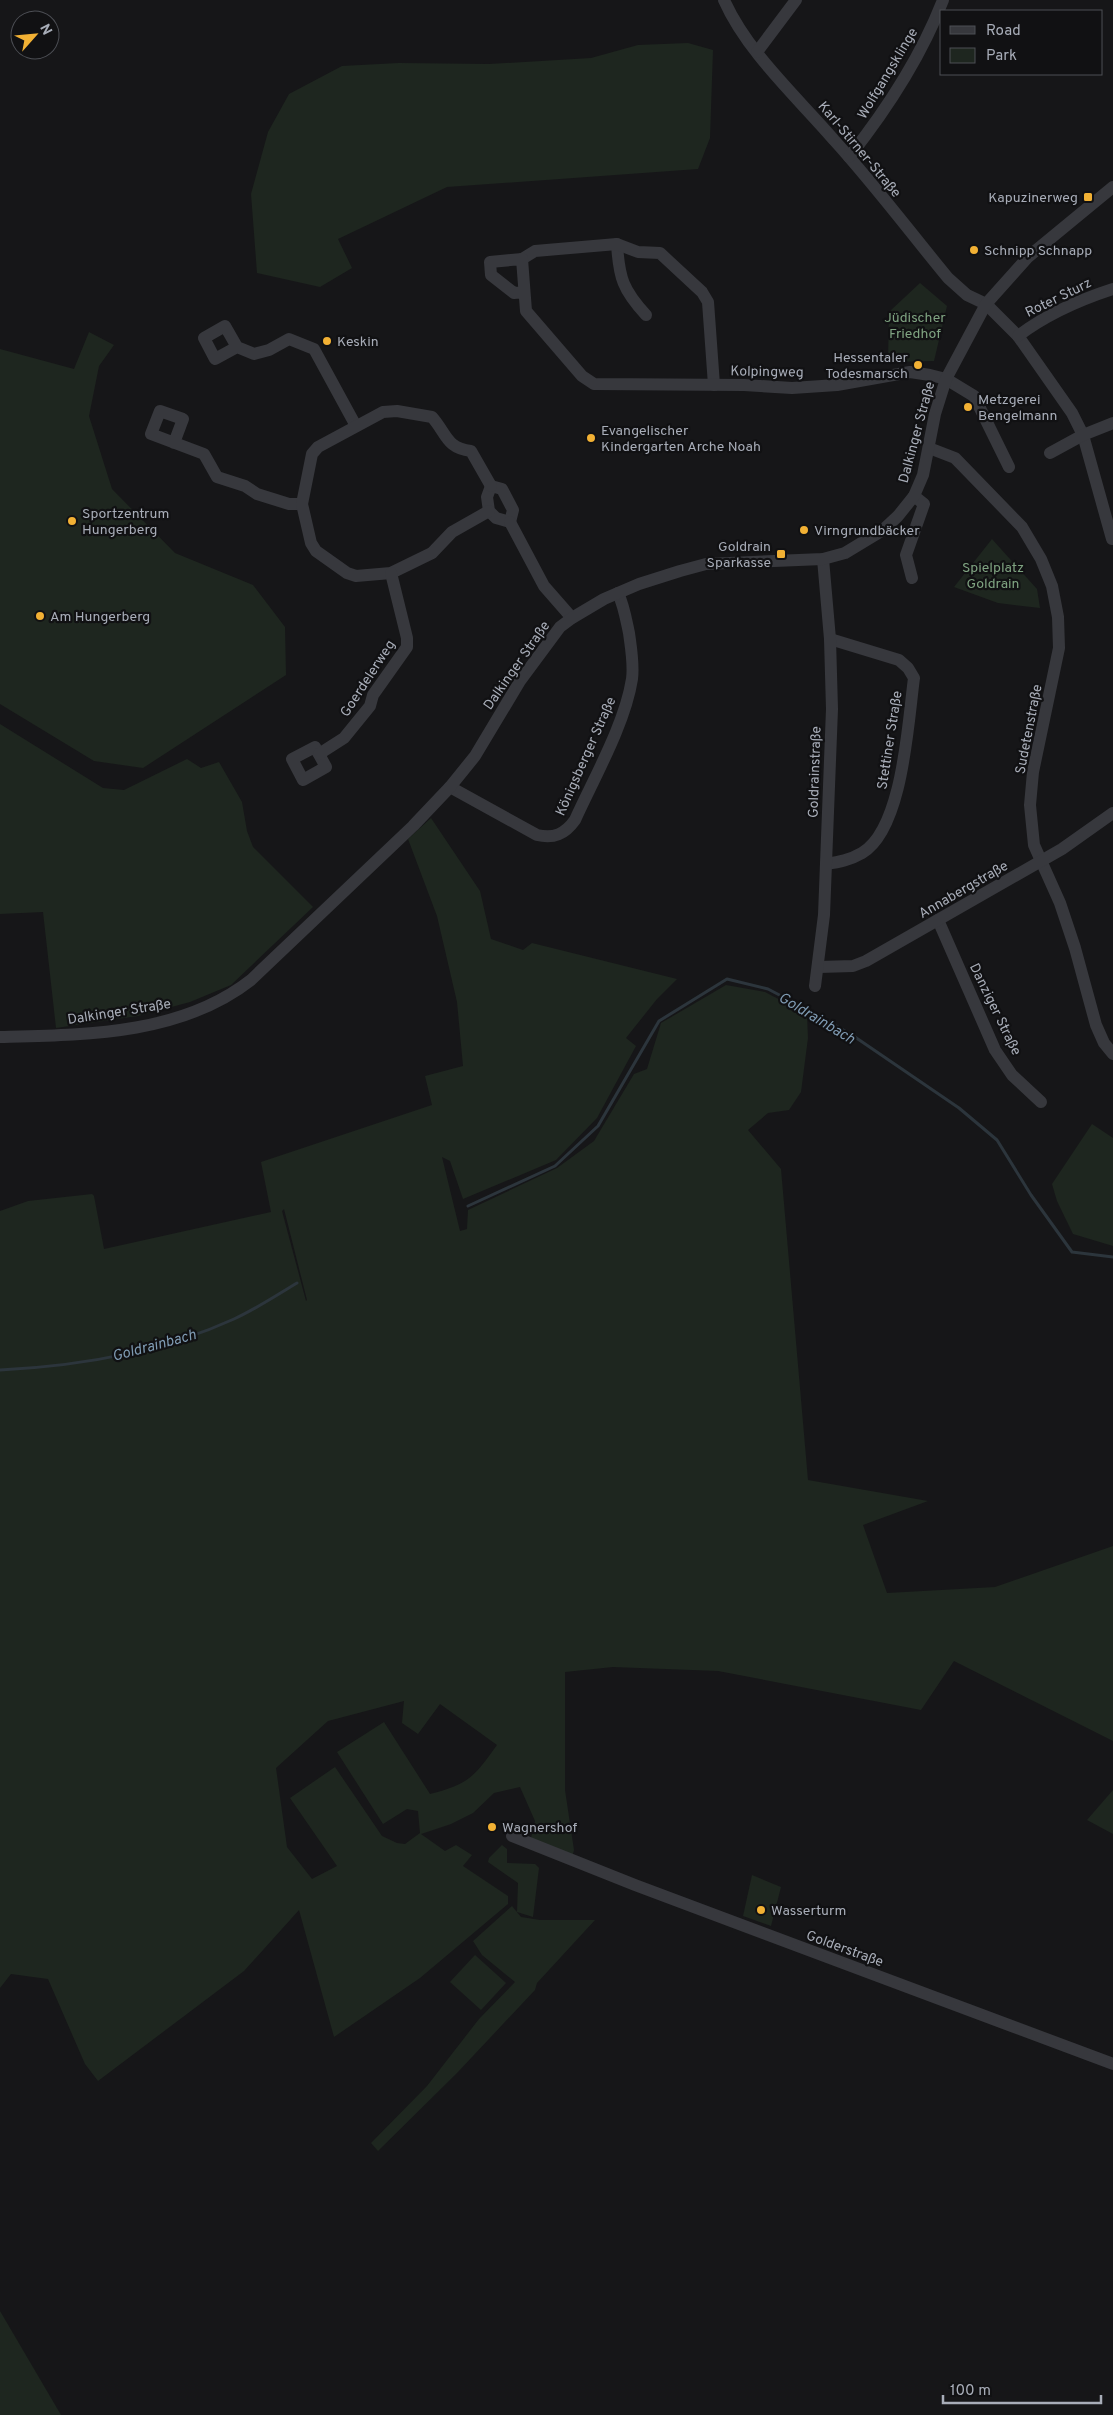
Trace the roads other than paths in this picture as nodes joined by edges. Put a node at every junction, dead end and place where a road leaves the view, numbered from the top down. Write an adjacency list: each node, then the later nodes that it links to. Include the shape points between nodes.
1 (724, 0): 4 (street, Karl-Stirner-Straße, via 733,19)
2 (796, 0): 4 (street)
3 (942, 0): 5 (street, Wolfgangsklinge, via 902,82)
4 (757, 52): 5 (street, Karl-Stirner-Straße)
5 (850, 157): 11 (street, Karl-Stirner-Straße, via 948,278 967,295)
6 (1113, 186): 11 (street, Dalkinger Straße, via 1028,257)
7 (617, 244): 8 (street, via 535,251); 12 (street, via 621,282); 16 (street, via 638,252 660,253 702,292 710,314)
8 (522, 259): 10 (street, Kolpingweg); 10 (street, via 490,262 491,275 514,293)
9 (1113, 289): 13 (street, Roter Sturz, via 1084,298 1037,321)
10 (524, 292): 16 (street, Kolpingweg, via 526,311 582,376 594,384)
11 (986, 304): 13 (street, Karl-Stirner-Straße); 15 (street, Dalkinger Straße)
12 (646, 315)
13 (1018, 336): 19 (street, Karl-Stirner-Straße, via 1045,372)
14 (237, 347): 18 (street, via 254,354 289,339 314,349)
15 (946, 379): 16 (street, Kolpingweg, via 910,372 828,386); 21 (street, Dalkinger Straße); 23 (street, Kolpingweg, via 974,396)
16 (714, 385)
17 (1113, 423): 19 (street)
18 (356, 426): 24 (street, via 383,412 432,417 450,445 457,450 471,451); 26 (street, via 326,442 312,454)
19 (1083, 435): 22 (street); 27 (street, Karl-Stirner-Straße)
20 (174, 443): 26 (street, via 204,454 217,476 246,486 257,494 289,504)
21 (929, 448): 25 (street, Dalkinger Straße); 40 (street, Sudetenstraße, via 955,458 1022,527 1052,586 1059,648 1033,772 1030,806 1034,845)
22 (1050, 453)
23 (1009, 467)
24 (491, 486): 28 (street, via 487,497); 29 (street, via 502,489 513,510)
25 (914, 496): 31 (street, Dalkinger Straße, via 883,530 845,553); 33 (street, via 924,504 906,555)
26 (302, 504): 32 (street, via 316,551 356,576)
27 (1108, 506): 30 (street, Karl-Stirner-Straße)
28 (489, 512): 29 (street); 32 (street, via 452,532 432,553)
29 (510, 522): 35 (street, via 544,586)
30 (1112, 539)
31 (823, 559): 34 (street, Dalkinger Straße, via 706,564); 36 (street, Goldrainstraße)
32 (391, 574): 37 (street, Goerdelerweg, via 407,647 373,695 370,706 344,738)
33 (912, 578)
34 (618, 593): 35 (street, Dalkinger Straße); 38 (street, Königsberger Straße, via 624,605 632,678 615,732 568,829 549,838 537,835)
35 (572, 618): 38 (street, Dalkinger Straße, via 560,627 520,681 475,756)
36 (830, 639): 41 (street, Goldrainstraße, via 832,709); 41 (street, Stettiner Straße, via 899,660 914,678 902,773 884,825 864,853 845,862)
37 (319, 754)
38 (450, 787): 45 (street, Dalkinger Straße, via 413,826 231,996 181,1017 148,1025 80,1035)
39 (1113, 812): 40 (street, Annabergstraße)
40 (1041, 861): 42 (street, Annabergstraße); 46 (street, Sudetenstraße, via 1072,939 1096,1025)
41 (826, 864): 43 (street, Goldrainstraße)
42 (938, 920): 43 (street, Annabergstraße, via 866,961 853,966); 47 (street, Danziger Straße, via 995,1050 1012,1075)
43 (819, 967): 44 (street, Goldrainstraße)
44 (815, 986)
45 (0, 1037)
46 (1113, 1054)
47 (1041, 1102)
48 (512, 1836): 49 (street, Golderstraße)
49 (1113, 2064)

